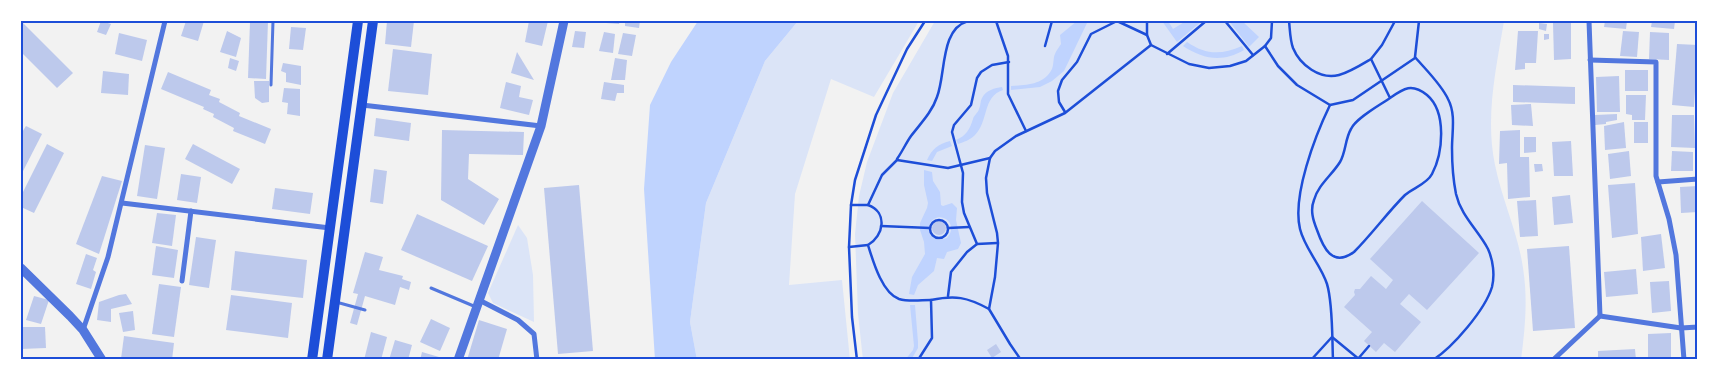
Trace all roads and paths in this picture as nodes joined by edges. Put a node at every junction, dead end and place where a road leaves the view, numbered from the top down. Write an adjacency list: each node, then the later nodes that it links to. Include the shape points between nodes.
1 (165, 21): 42 (street)
2 (273, 21): 30 (lane)
3 (358, 21): 48 (main road)
4 (373, 21): 32 (main road)
5 (564, 21): 35 (street)
6 (925, 21): 43 (path, via 907,49 876,114 855,180)
7 (968, 21): 38 (path, via 955,28 947,47 937,97)
8 (996, 21): 28 (path)
9 (1052, 21): 21 (path)
10 (1147, 21): 19 (path)
11 (1206, 21): 23 (path)
12 (1226, 21): 24 (path)
13 (1272, 21): 22 (path, via 1270,38)
14 (1289, 21): 26 (path, via 1291,40 1298,58 1316,72 1339,75)
15 (1394, 21): 26 (path)
16 (1419, 21): 25 (path)
17 (1589, 21): 27 (street)
18 (1112, 22): 19 (path, via 1117,21); 34 (path, via 1091,34 1077,62 1062,80 1058,91)
19 (1147, 35): 20 (path)
20 (1151, 45): 23 (path); 34 (path)
21 (1045, 46)
22 (1265, 46): 24 (path); 33 (path, via 1278,66 1297,85)
23 (1167, 54): 24 (path, via 1189,64 1209,68 1230,66)
24 (1253, 55)
25 (1415, 57): 29 (path); 81 (path, via 1452,108 1452,163 1456,195 1468,221 1489,252 1494,276 1483,305 1459,337)
26 (1371, 59): 29 (path)
27 (1590, 60): 41 (street, via 1656,62); 64 (street)
28 (1009, 62): 36 (path, via 1008,94); 39 (path, via 992,65 981,72 971,106 954,125 952,132)
29 (1382, 81): 31 (path); 33 (path, via 1353,100)
30 (272, 85)
31 (1390, 98): 31 (path, via 1404,88 1412,87 1434,102 1441,129 1437,160 1429,178 1407,194 1354,252 1346,257 1337,257 1323,248 1313,219 1314,199 1339,162 1354,124)
32 (362, 105): 35 (street); 60 (main road)
33 (1330, 105): 68 (path, via 1306,170 1298,215 1300,231 1327,285)
34 (1065, 113): 36 (path)
35 (541, 126): 61 (street)
36 (1026, 131): 37 (path, via 995,151)
37 (990, 158): 39 (path); 51 (path, via 987,186)
38 (897, 160): 39 (path, via 948,168); 44 (path, via 882,175)
39 (962, 166): 47 (path, via 962,202)
40 (1698, 179): 41 (street)
41 (1658, 182): 66 (street, via 1676,255)
42 (122, 202): 45 (street); 67 (street, via 108,258)
43 (851, 205): 44 (path); 54 (path)
44 (868, 205): 46 (path, via 877,209)
45 (191, 211): 48 (street); 56 (street)
46 (881, 226): 49 (path); 53 (path, via 876,241)
47 (968, 227): 50 (path); 52 (path)
48 (330, 228): 73 (main road)
49 (930, 228): 50 (path, via 933,222 941,220); 50 (path, via 939,238)
50 (948, 228)
51 (998, 243): 52 (path); 62 (path)
52 (976, 244): 58 (path, via 951,272)
53 (868, 246): 54 (path); 59 (path, via 886,289 893,296 906,300)
54 (849, 247): 77 (path)
55 (21, 268): 67 (street)
56 (182, 281)
57 (431, 288): 61 (lane)
58 (948, 296): 59 (path); 62 (path, via 966,298)
59 (931, 300): 78 (path, via 932,338)
60 (335, 301): 63 (lane); 74 (main road)
61 (478, 304): 75 (street); 76 (street, via 518,320 534,334)
62 (989, 309): 79 (path)
63 (365, 310)
64 (1600, 316): 66 (street); 82 (street)
65 (1698, 327): 66 (street)
66 (1681, 328): 83 (street)
67 (82, 330): 72 (street)
68 (1332, 336): 70 (path); 71 (path); 80 (path)
69 (1369, 346): 71 (path)
70 (1334, 359)
71 (1359, 359)
72 (102, 360)
73 (312, 360)
74 (327, 360)
75 (458, 360)
76 (537, 360)
77 (857, 360)
78 (918, 360)
79 (1021, 360)
80 (1311, 360)
81 (1433, 360)
82 (1553, 360)
83 (1684, 360)

